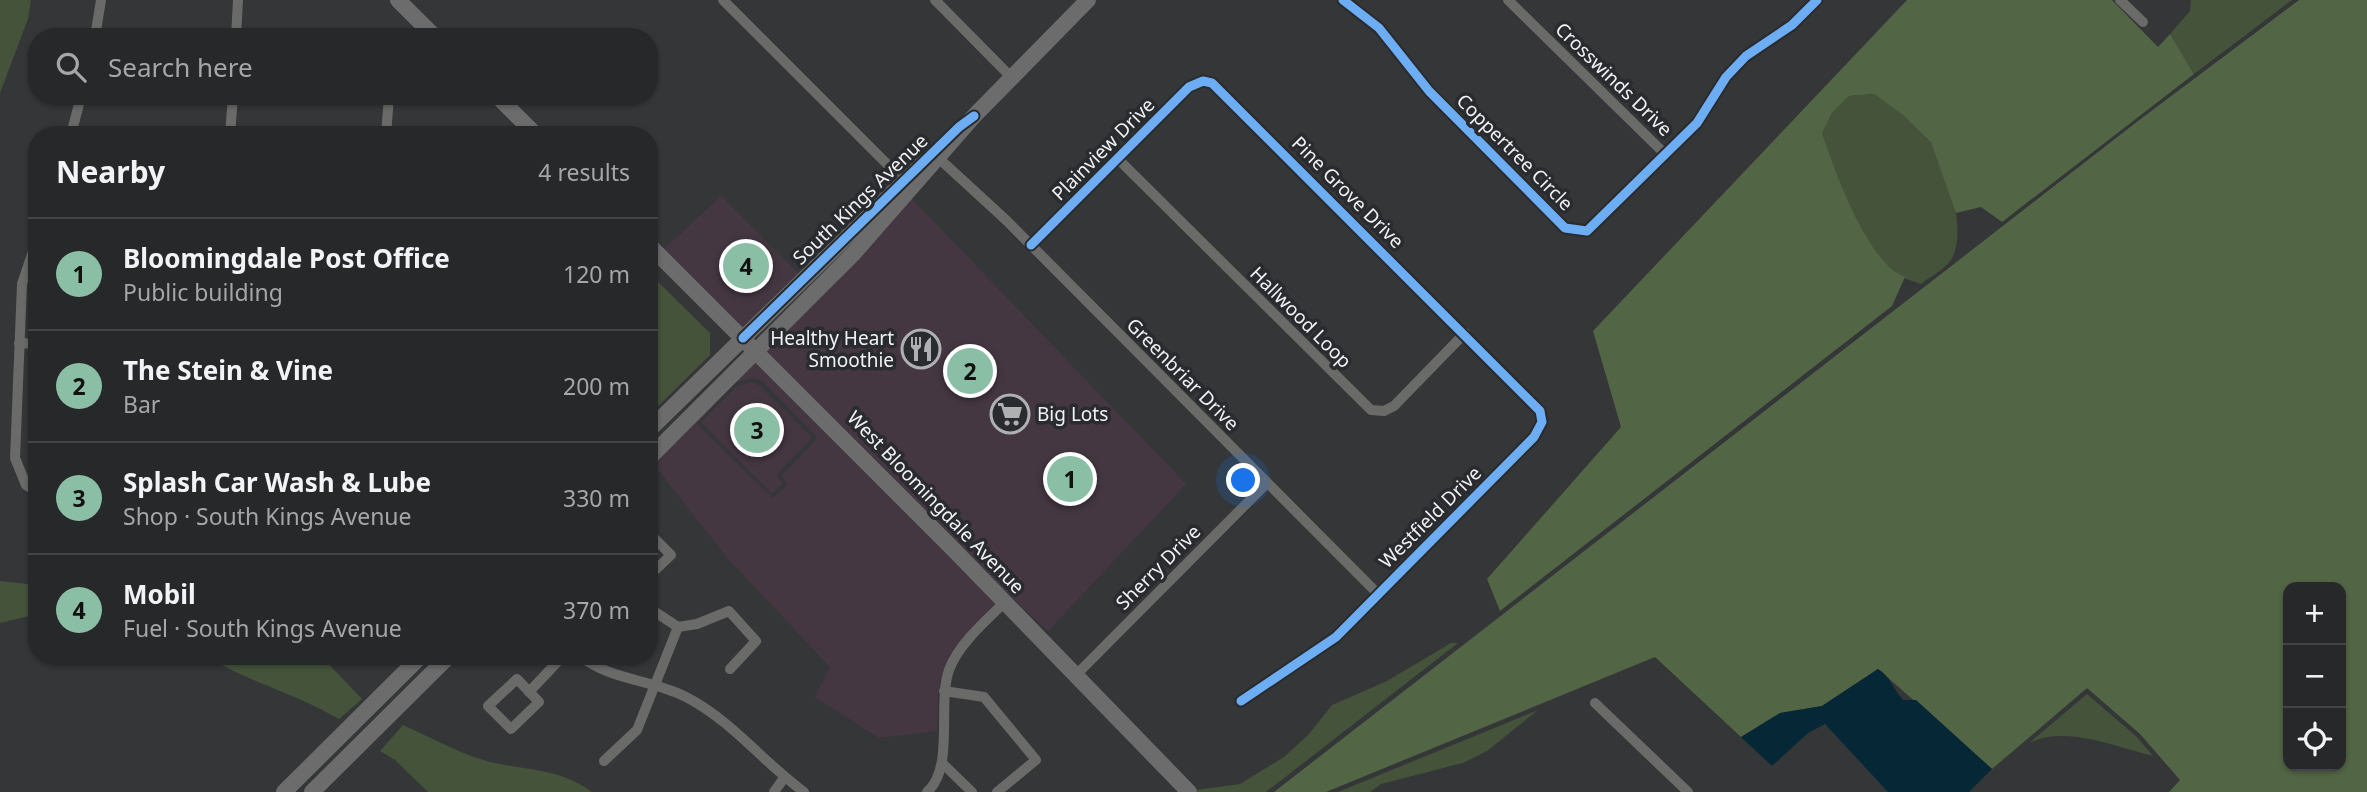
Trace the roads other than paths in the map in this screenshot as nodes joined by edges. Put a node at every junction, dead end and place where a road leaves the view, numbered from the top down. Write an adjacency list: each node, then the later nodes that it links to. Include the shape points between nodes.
1 (101, 0): 12 (street)
2 (238, 0): 13 (street)
3 (398, 0): 14 (main road)
4 (723, 0): 28 (street)
5 (935, 0): 15 (street)
6 (1088, 0): 15 (main road, South Kings Avenue)
7 (1343, 0): 26 (street, Coppertree Circle, via 1379,28 1429,90 1565,228 1587,231)
8 (1508, 0): 26 (street, Crosswinds Drive)
9 (1817, 0): 26 (street, Coppertree Circle, via 1726,77 1697,122)
10 (2120, 0): 11 (street)
11 (2143, 22)
12 (96, 28)
13 (236, 28)
14 (422, 28)
15 (1012, 78): 25 (main road, South Kings Avenue)
16 (1203, 81): 27 (street, Plainview Drive, via 1189,87); 32 (street, Pine Grove Drive, via 1218,86)
17 (79, 105): 21 (street)
18 (232, 105): 22 (street)
19 (389, 105): 23 (street)
20 (506, 105): 24 (main road)
21 (73, 126)
22 (231, 126)
23 (387, 126)
24 (527, 126)
25 (938, 154): 28 (main road, South Kings Avenue); 29 (street, Greenbriar Drive)
26 (1665, 154)
27 (1118, 159): 29 (street, Plainview Drive); 32 (street, Hallwood Loop, via 1371,410 1394,406)
28 (908, 185): 33 (main road, South Kings Avenue); 36 (main road, South Kings Avenue)
29 (1031, 245): 39 (street, Greenbriar Drive)
30 (658, 254): 33 (main road, West Bloomingdale Avenue)
31 (28, 266): 34 (street, via 22,284)
32 (1465, 333): 43 (street, Westfield Drive, via 1537,405 1540,427)
33 (743, 338): 36 (main road, West Bloomingdale Avenue); 37 (main road, South Kings Avenue)
34 (19, 343): 35 (street); 40 (street, via 15,458)
35 (28, 344)
36 (757, 352): 38 (main road, South Kings Avenue); 44 (main road, West Bloomingdale Avenue)
37 (658, 421)
38 (658, 449)
39 (1266, 483): 43 (street, Greenbriar Drive); 54 (street, Sherry Drive)
40 (28, 486)
41 (658, 542): 42 (street, via 671,555)
42 (658, 567)
43 (1378, 594): 58 (street, Westfield Drive, via 1336,637)
44 (1004, 602): 54 (main road, West Bloomingdale Avenue); 56 (street, via 958,655)
45 (658, 614): 46 (street)
46 (678, 627): 52 (street, via 729,611 756,641); 55 (street)
47 (409, 665): 62 (main road)
48 (421, 665): 53 (street)
49 (440, 665): 53 (main road)
50 (554, 665): 57 (street)
51 (591, 665): 55 (street)
52 (730, 668)
53 (429, 676): 65 (main road)
54 (1075, 676): 71 (main road, West Bloomingdale Avenue)
55 (655, 686): 60 (street, via 637,730); 63 (street, via 685,697 726,724)
56 (944, 691): 61 (street); 70 (street, via 984,697 1036,760)
57 (529, 692): 57 (street, via 539,702 511,729 488,706 517,679)
58 (1241, 701)
59 (1595, 704): 72 (street)
60 (604, 761)
61 (942, 763): 68 (street); 69 (street)
62 (300, 776): 64 (main road); 65 (street)
63 (784, 778): 66 (street); 67 (street)
64 (284, 792)
65 (314, 792)
66 (774, 792)
67 (804, 792)
68 (927, 792)
69 (972, 792)
70 (997, 792)
71 (1189, 792)
72 (1688, 792)

